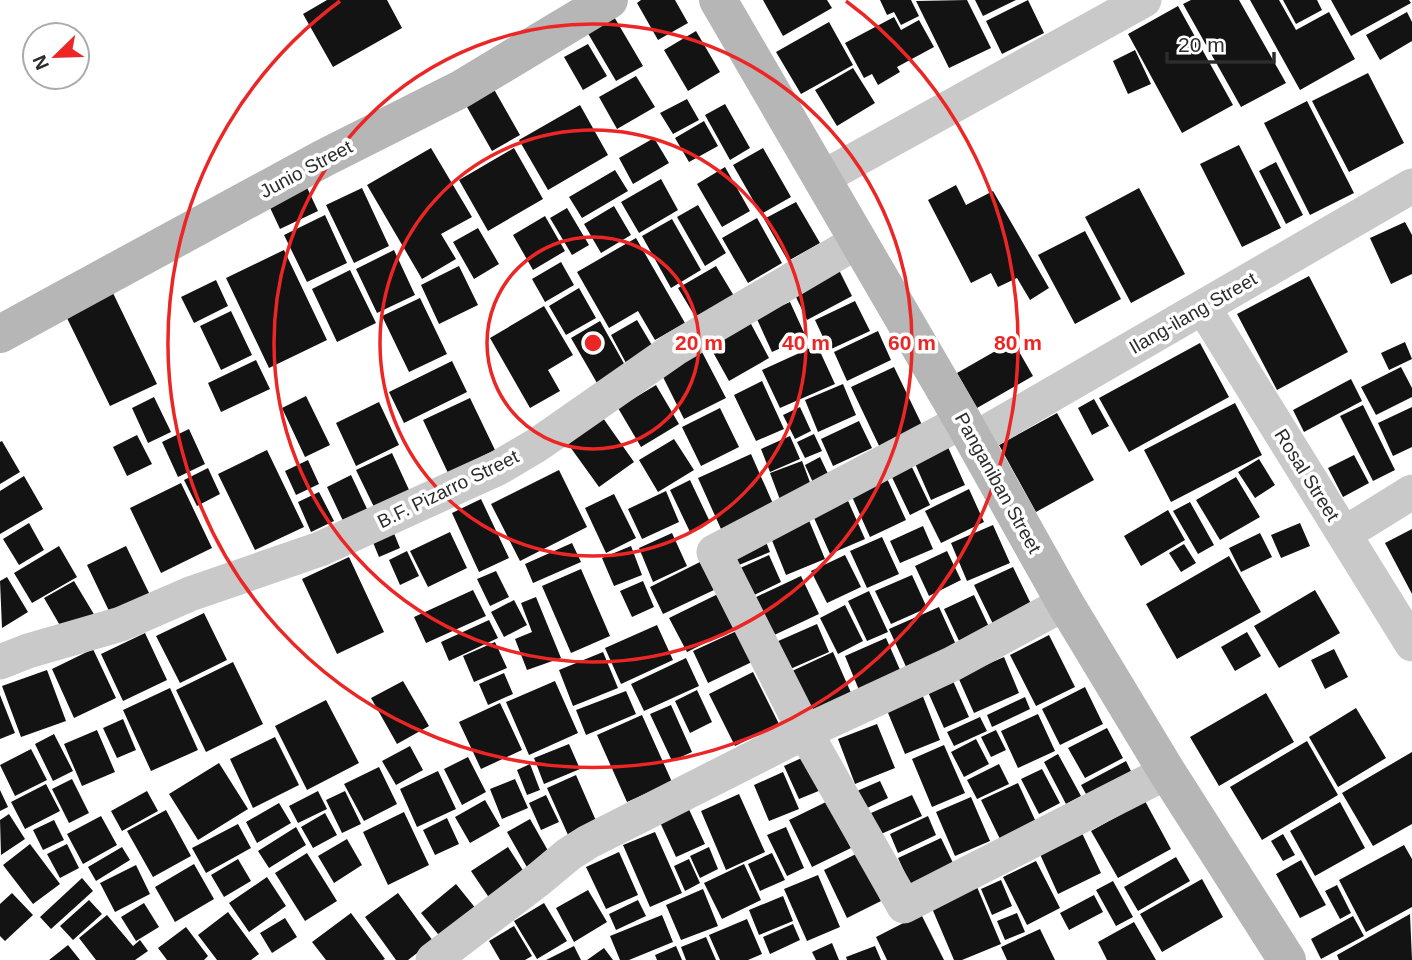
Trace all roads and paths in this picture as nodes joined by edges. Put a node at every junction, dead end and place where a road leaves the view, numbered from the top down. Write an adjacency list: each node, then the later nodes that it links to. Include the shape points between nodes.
1 (562, 0): 9 (street, Junio Street)
2 (609, 0): 10 (street, Junio Street, via 461,89)
3 (718, 0): 5 (street, Panganiban Street)
4 (1144, 0): 5 (street)
5 (822, 178): 7 (street, Panganiban Street)
6 (1412, 186): 8 (street, Ilang-ilang Street)
7 (858, 241): 11 (street, Panganiban Street); 16 (street, B.F. Pizarro Street, via 676,348 537,445 487,473 320,549 190,594 121,624)
8 (1203, 307): 11 (street, Ilang-ilang Street); 13 (street, Rosal Street)
9 (0, 315)
10 (0, 334)
11 (968, 430): 14 (street, Panganiban Street); 17 (street, Ilang-ilang Street, via 714,552)
12 (1412, 492): 13 (street)
13 (1344, 534): 15 (street, Rosal Street)
14 (1065, 603): 17 (street, via 952,664); 18 (street, Panganiban Street)
15 (1412, 644)
16 (0, 662)
17 (805, 732): 18 (street, via 904,906); 19 (street, via 588,842)
18 (1167, 772): 20 (street, Panganiban Street)
19 (433, 960)
20 (1287, 960)

